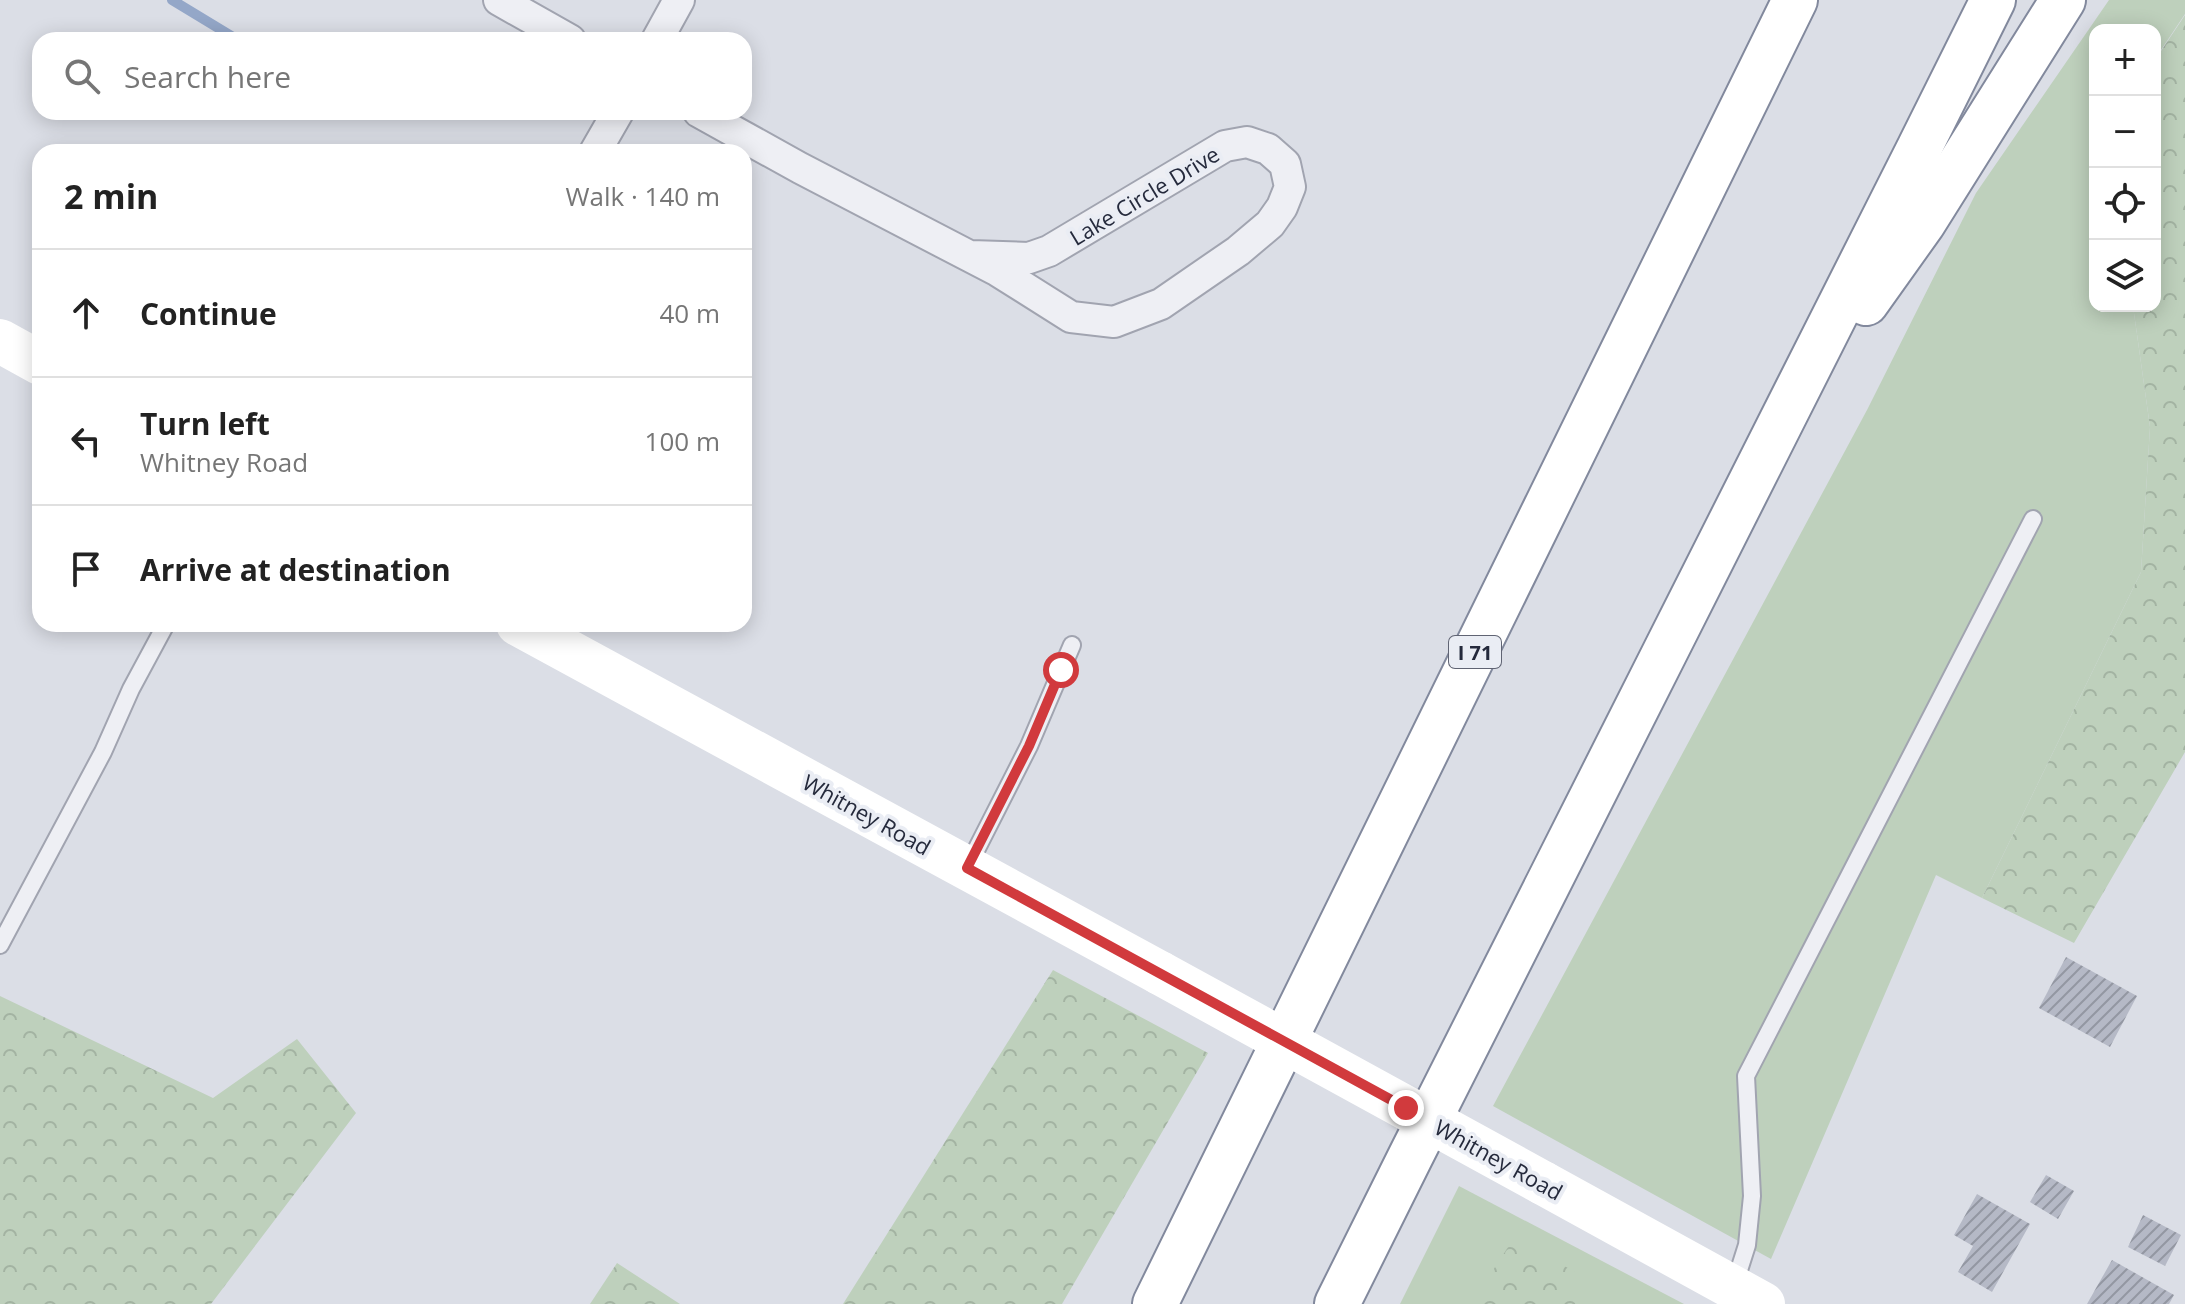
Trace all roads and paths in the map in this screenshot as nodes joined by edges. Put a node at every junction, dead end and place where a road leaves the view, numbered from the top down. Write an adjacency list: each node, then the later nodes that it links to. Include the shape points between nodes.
1 (499, 0): 6 (street)
2 (679, 0): 7 (street)
3 (1795, 0): 22 (main road, I 71)
4 (1993, 0): 14 (main road)
5 (2063, 0): 14 (main road, via 1923,223)
6 (556, 32)
7 (661, 32)
8 (613, 120): 10 (street)
9 (713, 120): 11 (street, Lake Circle Drive)
10 (600, 144)
11 (971, 256): 11 (street, Lake Circle Drive, via 1071,317 1114,322 1161,304 1270,224 1290,187 1285,164 1268,149 1247,142 1225,146 1049,251 1029,258)
12 (0, 341): 13 (main road)
13 (32, 359)
14 (1808, 373): 23 (main road)
15 (2033, 519): 21 (lane, via 1746,1076 1752,1196)
16 (162, 632): 20 (lane)
17 (533, 632): 19 (main road, Whitney Road)
18 (1072, 645): 19 (lane, via 1029,746)
19 (967, 868): 21 (main road, Whitney Road, bridge)
20 (0, 945)
21 (1748, 1296)
22 (1155, 1304)
23 (1337, 1304)

